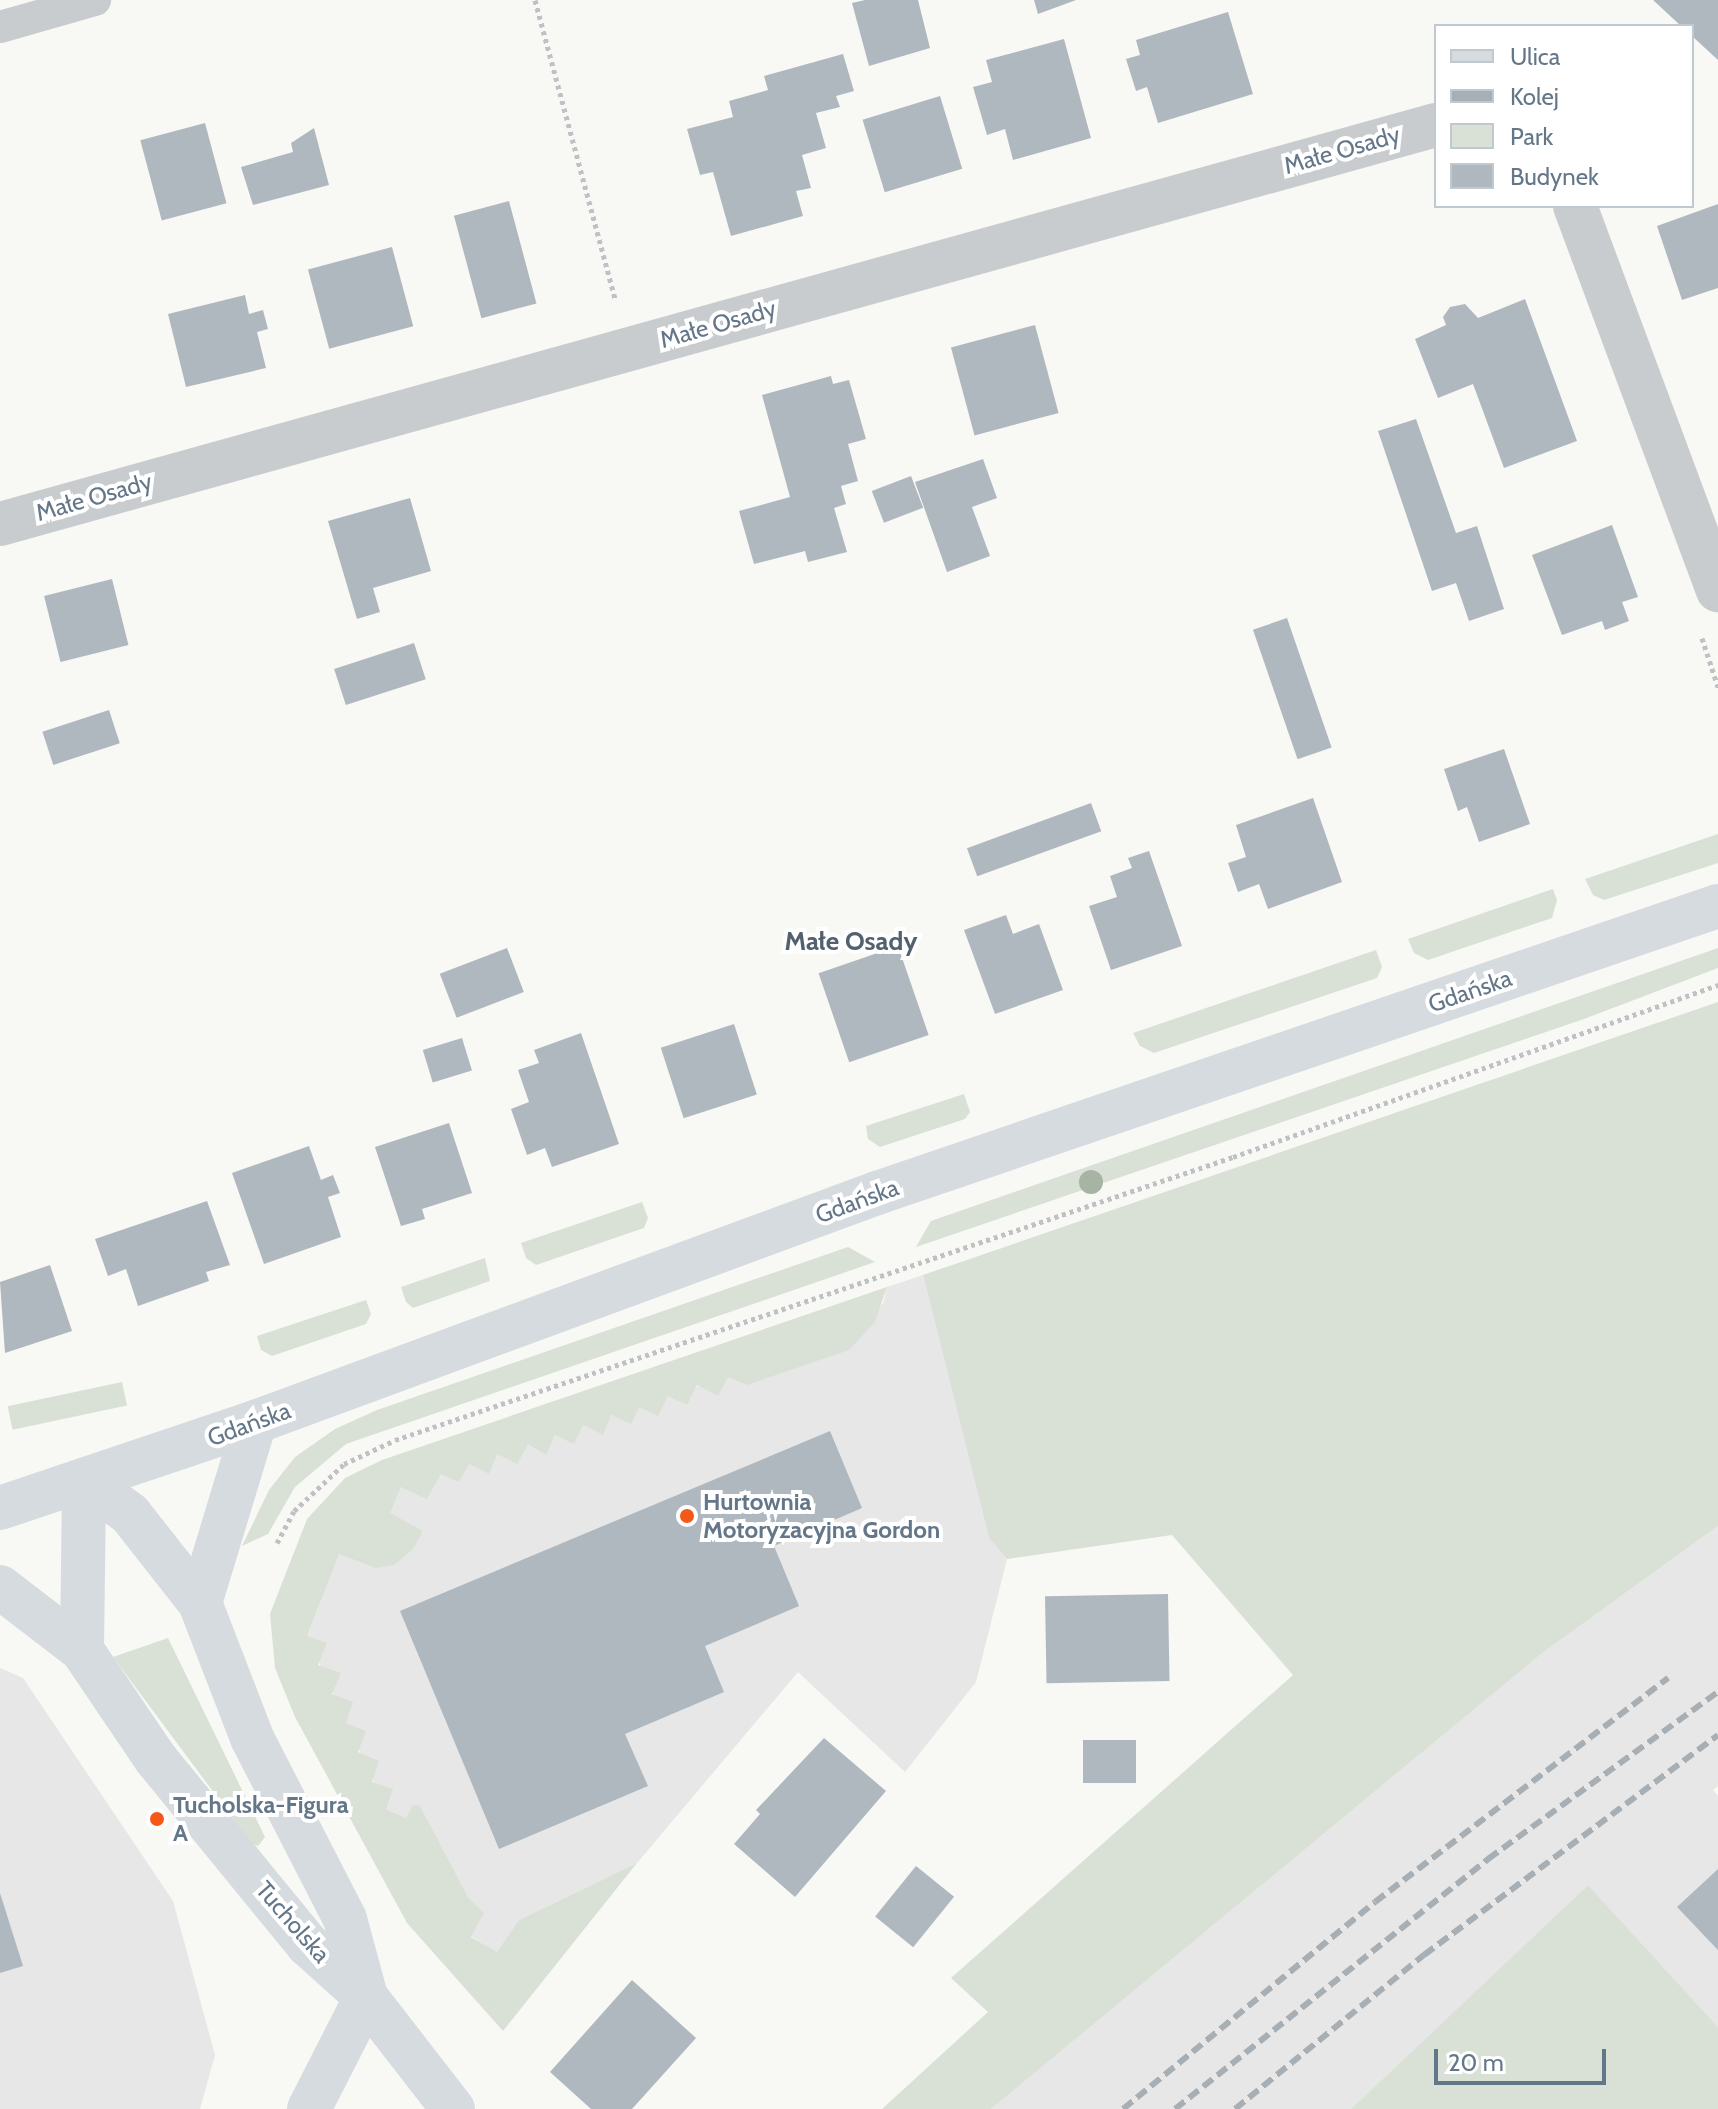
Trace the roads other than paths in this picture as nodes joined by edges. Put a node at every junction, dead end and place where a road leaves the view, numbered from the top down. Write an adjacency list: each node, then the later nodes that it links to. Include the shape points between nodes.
1 (95, 0): 2 (lane)
2 (0, 27)
3 (1434, 126): 5 (street, Małe Osady)
4 (1576, 208): 6 (street)
5 (0, 524)
6 (1718, 590)
7 (1718, 906): 8 (main road, Gdańska, via 877,1193)
8 (255, 1422): 9 (main road, Gdańska); 12 (main road)
9 (84, 1480): 10 (main road, Gdańska); 12 (main road, Tucholska, via 130,1514); 13 (main road)
10 (0, 1508)
11 (0, 1587): 13 (main road, Tucholska)
12 (200, 1603): 14 (main road, Tucholska, via 252,1738 345,1919)
13 (82, 1650): 14 (main road, Tucholska, via 155,1758 308,1945)
14 (366, 1997): 15 (main road); 16 (main road, Tucholska)
15 (309, 2109)
16 (453, 2109)

